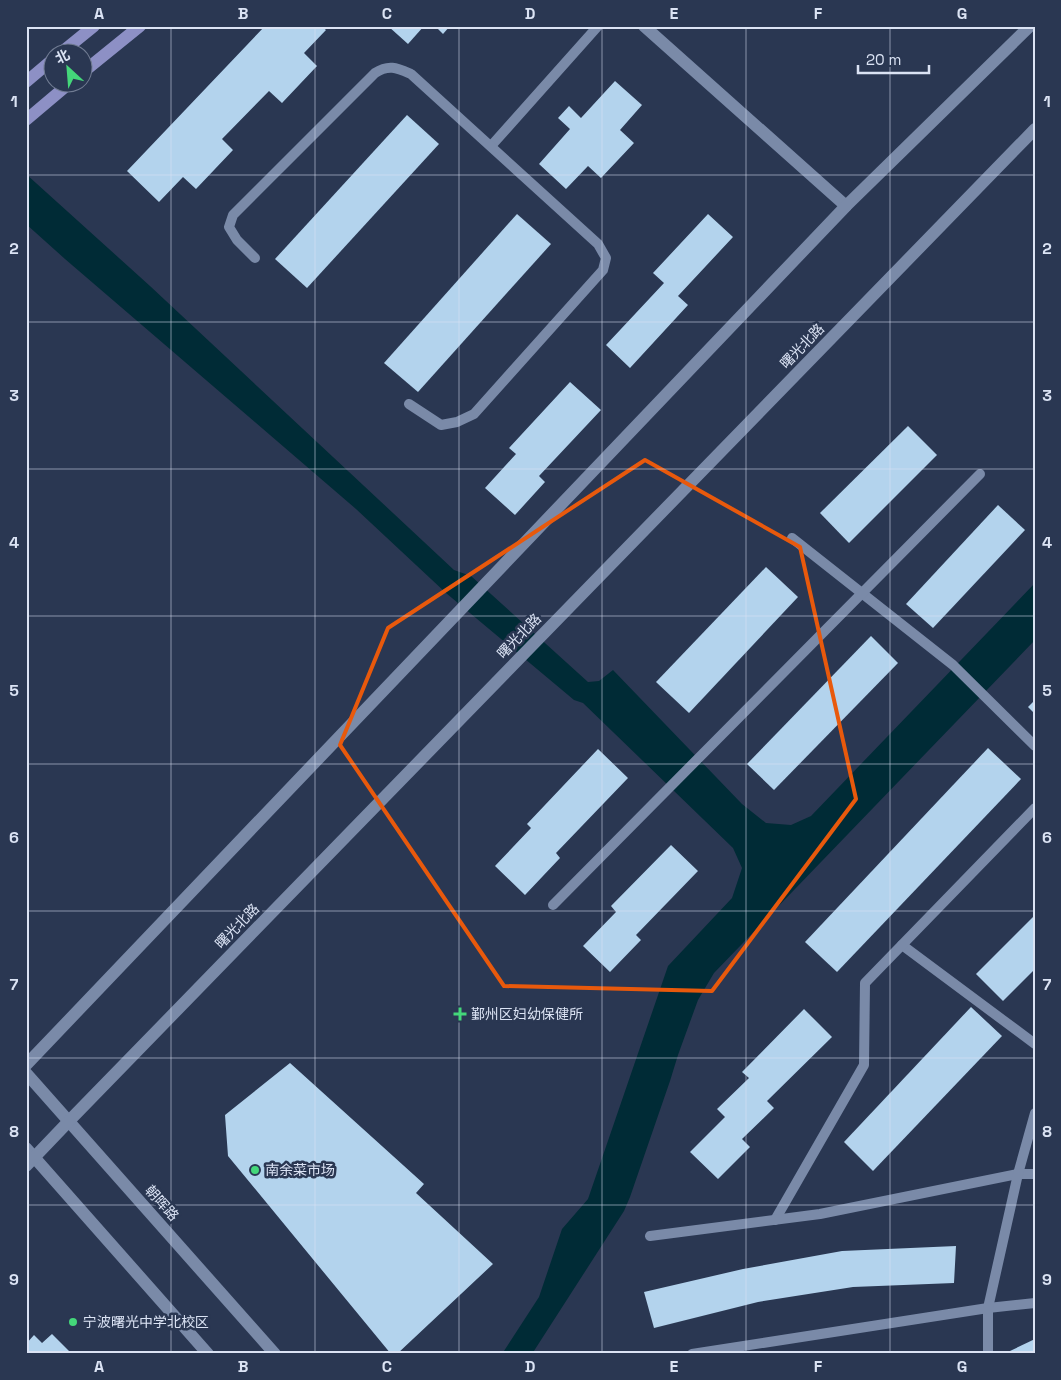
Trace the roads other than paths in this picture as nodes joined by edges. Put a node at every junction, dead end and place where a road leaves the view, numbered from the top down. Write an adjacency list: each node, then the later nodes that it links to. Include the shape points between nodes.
1 (94, 26): 6 (main road)
2 (140, 26): 7 (main road)
3 (598, 26): 13 (lane)
4 (644, 26): 14 (main road)
5 (1030, 26): 14 (main road)
6 (74, 42)
7 (92, 65)
8 (42, 68): 9 (main road)
9 (26, 82)
10 (59, 92): 11 (main road)
11 (28, 118)
12 (1035, 129): 28 (main road, 曙光北路)
13 (491, 146): 15 (lane, via 411,74 398,68 384,67 233,215 230,227 237,240); 16 (lane, via 598,244 606,258 603,270 474,414 441,425)
14 (846, 206): 25 (main road)
15 (255, 258)
16 (410, 404)
17 (980, 474): 19 (lane)
18 (792, 538): 19 (lane)
19 (862, 593): 20 (lane, via 953,665); 22 (lane)
20 (1035, 746)
21 (1035, 808): 23 (lane)
22 (553, 905)
23 (902, 945): 24 (lane); 32 (lane, via 865,983 864,1065)
24 (1035, 1044)
25 (26, 1065)
26 (26, 1072): 28 (main road, 朝晖路)
27 (1035, 1113): 30 (lane)
28 (69, 1120): 29 (main road, 曙光北路); 38 (main road, 朝晖路)
29 (29, 1157): 37 (main road)
30 (1018, 1174): 31 (lane); 32 (lane); 35 (lane)
31 (1035, 1174)
32 (775, 1220): 33 (lane)
33 (650, 1236)
34 (1035, 1303): 35 (lane)
35 (988, 1308): 36 (lane); 39 (lane)
36 (693, 1353)
37 (208, 1354)
38 (275, 1354)
39 (988, 1354)

